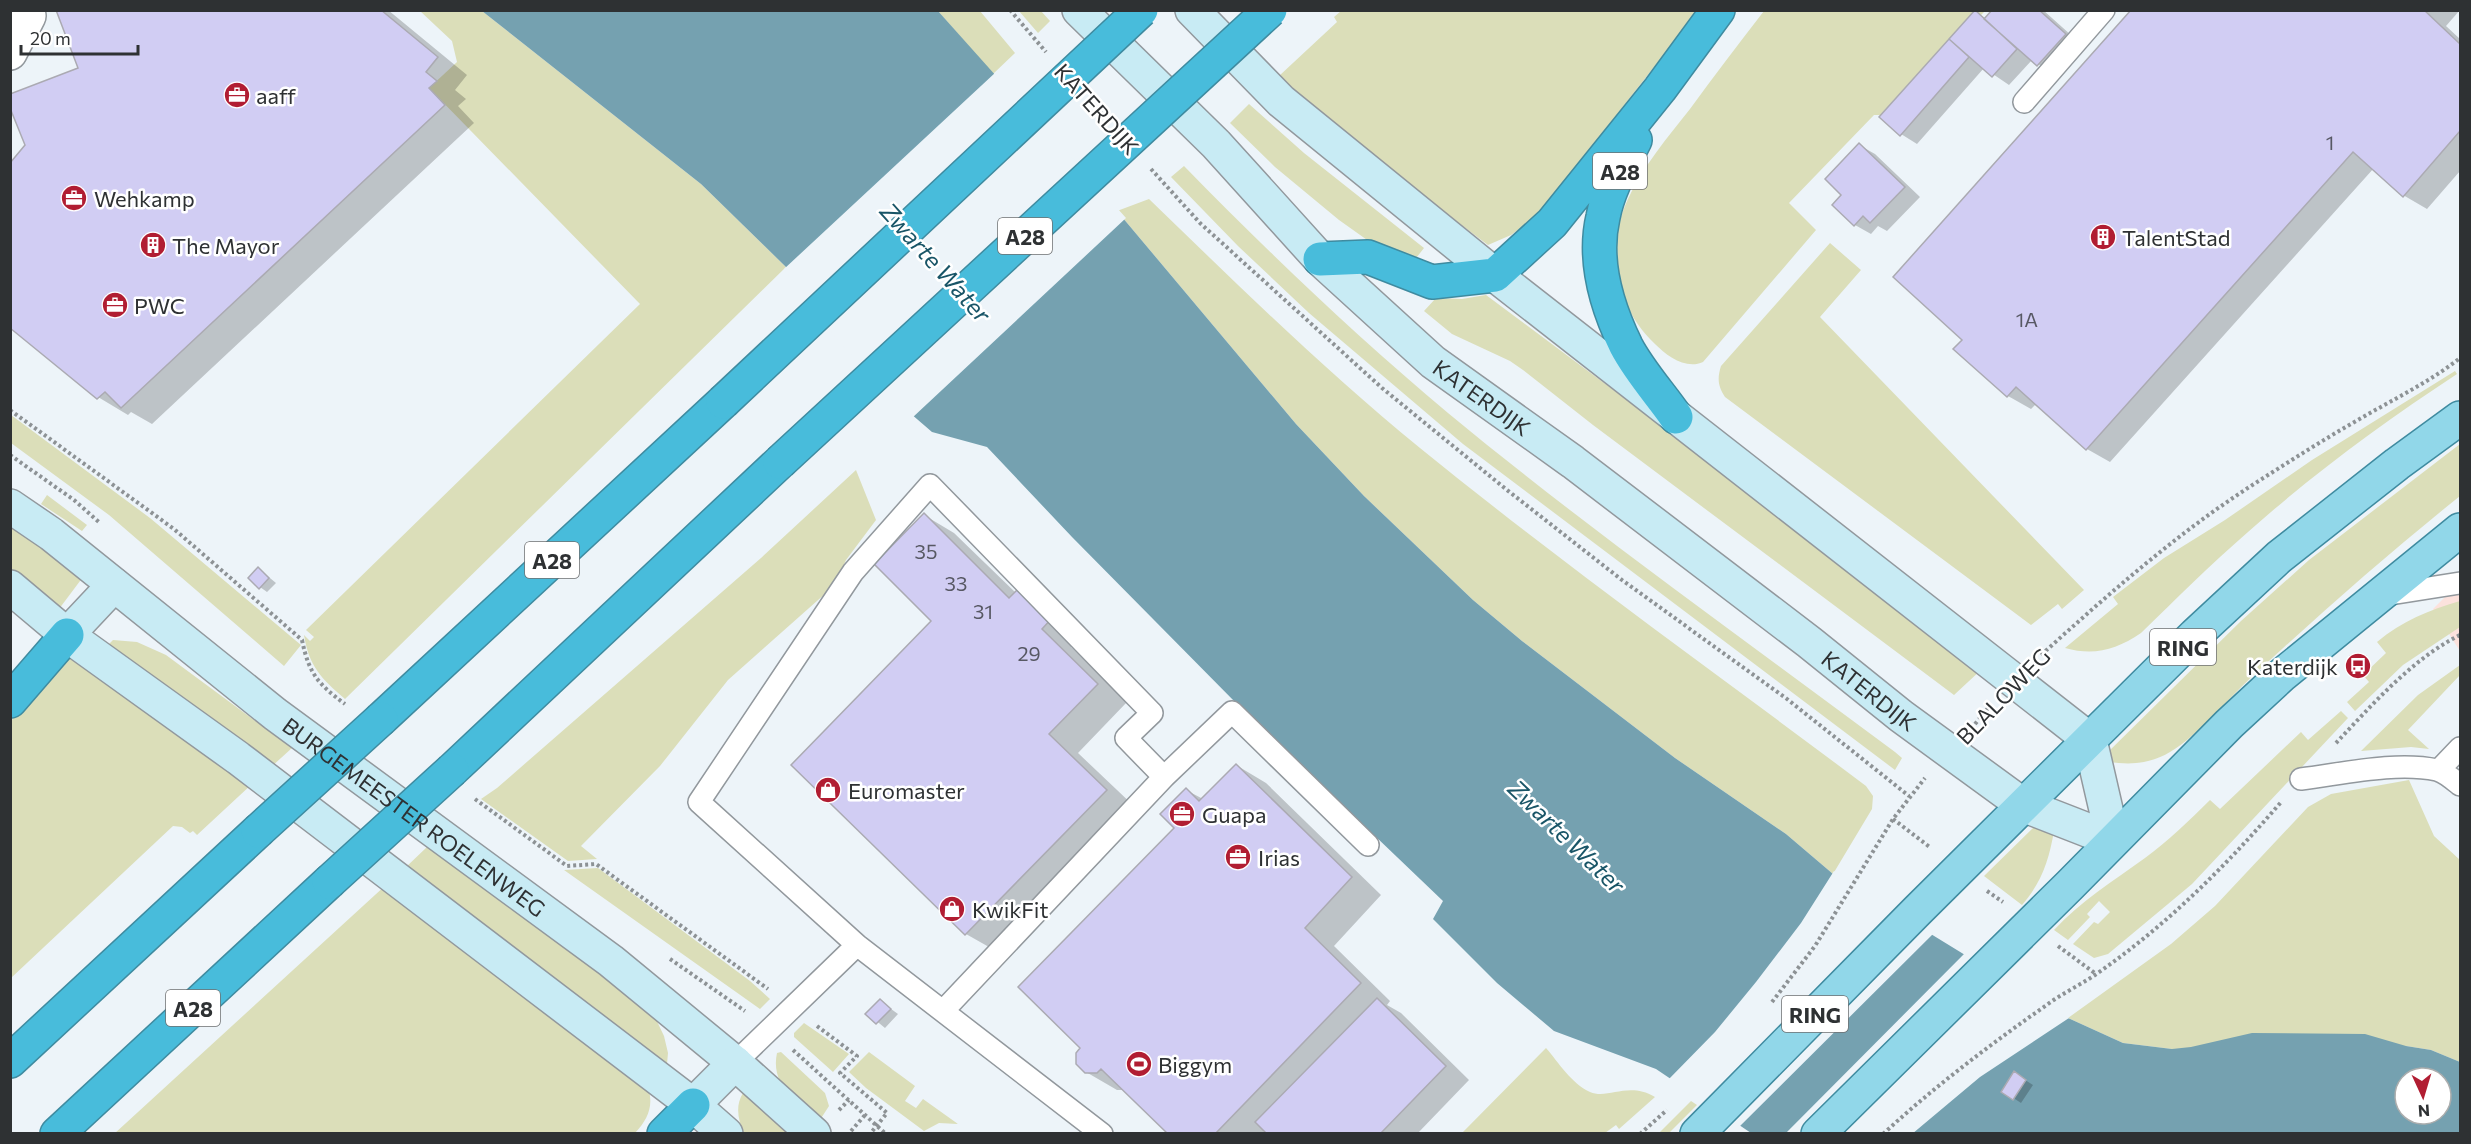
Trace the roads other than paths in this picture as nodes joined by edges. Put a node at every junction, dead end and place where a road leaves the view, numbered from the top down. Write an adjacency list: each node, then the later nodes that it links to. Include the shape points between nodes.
1 (28, 10): 8 (street, via 30,16)
2 (1079, 10): 11 (main road, KATERDIJK, via 1216,144)
3 (1141, 10): 34 (highway, A28, bridge)
4 (1192, 10): 12 (main road, via 1281,101)
5 (1270, 10): 38 (highway, A28, bridge)
6 (1718, 10): 9 (highway, A28)
7 (2104, 10): 10 (lane)
8 (10, 53)
9 (1660, 89): 12 (highway, A28, via 1552,223); 13 (highway, A28, via 1602,217 1599,258 1607,299 1627,347)
10 (2024, 102)
11 (1320, 259): 12 (highway, via 1368,257 1432,282); 29 (main road, KATERDIJK, via 1433,362 1573,462 1949,753)
12 (1495, 275): 13 (main road)
13 (1676, 417): 23 (main road)
14 (2460, 418): 23 (main road, RING, via 2279,557)
15 (10, 506): 18 (main road, BURGEMEESTER ROELENWEG)
16 (2460, 530): 20 (main road)
17 (2460, 583): 20 (lane)
18 (114, 585): 21 (main road); 35 (main road, BURGEMEESTER ROELENWEG, via 275,714 611,961)
19 (10, 587): 21 (main road)
20 (2377, 596): 30 (main road, via 2282,675)
21 (67, 635): 22 (highway); 36 (main road, via 238,758)
22 (10, 701)
23 (2091, 740): 29 (main road, RING); 30 (main road)
24 (2460, 748): 25 (lane)
25 (2439, 770): 27 (lane, via 2375,770); 28 (lane)
26 (1164, 777): 31 (lane, via 1232,712); 32 (lane, via 1126,738 1152,713 930,485 853,572 699,802); 33 (lane)
27 (2301, 779)
28 (2460, 785)
29 (2023, 805): 30 (main road, KATERDIJK); 37 (main road, RING)
30 (2113, 840): 43 (main road)
31 (1368, 845)
32 (857, 945): 33 (lane); 35 (lane)
33 (943, 1011): 42 (lane)
34 (10, 1061)
35 (735, 1064): 36 (main road); 41 (main road, BURGEMEESTER ROELENWEG)
36 (693, 1105): 39 (highway); 40 (main road)
37 (1705, 1126)
38 (57, 1134)
39 (664, 1134)
40 (726, 1134)
41 (814, 1134)
42 (1102, 1134)
43 (1818, 1134)

